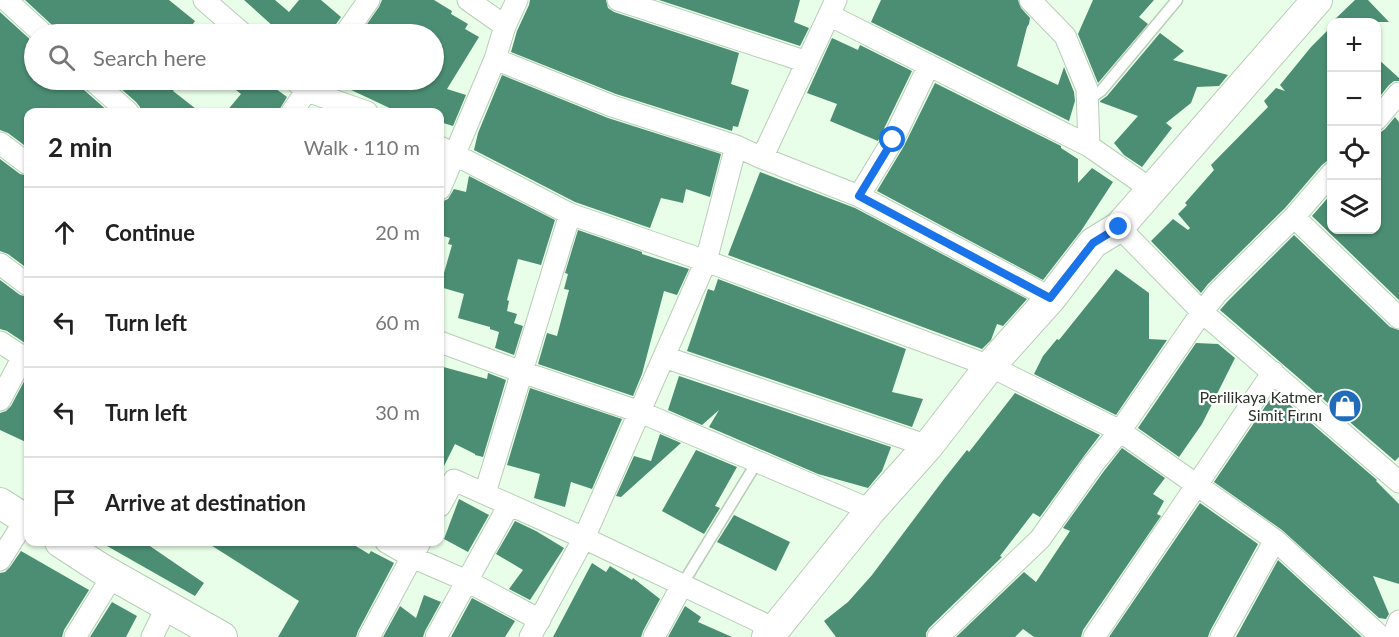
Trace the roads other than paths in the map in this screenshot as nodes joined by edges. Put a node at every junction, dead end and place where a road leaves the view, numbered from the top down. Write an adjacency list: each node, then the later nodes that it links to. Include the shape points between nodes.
1 (6, 0): 11 (street)
2 (204, 0): 12 (street)
3 (369, 0): 13 (street)
4 (468, 0): 14 (street)
5 (517, 0): 14 (street)
6 (618, 0): 16 (street)
7 (1030, 0): 22 (street, via 1065,36 1088,89)
8 (1177, 0): 22 (lane, via 1101,91)
9 (1317, 0): 35 (street)
10 (832, 8): 16 (street); 17 (street)
11 (33, 24)
12 (232, 24)
13 (352, 24)
14 (505, 26): 15 (street)
15 (495, 59): 28 (street, via 612,105); 30 (street)
16 (807, 62): 31 (street)
17 (928, 64): 29 (street); 36 (street, via 893,140)
18 (104, 90): 23 (street)
19 (302, 90): 24 (street)
20 (320, 90): 25 (street)
21 (1399, 93): 26 (street)
22 (1088, 100): 29 (street)
23 (124, 108)
24 (294, 108)
25 (358, 108)
26 (1381, 115)
27 (0, 143): 32 (street)
28 (736, 146): 31 (street); 40 (street)
29 (1089, 146): 35 (street)
30 (447, 151): 33 (street); 37 (street)
31 (762, 158): 36 (street)
32 (24, 161)
33 (444, 167)
34 (1327, 179): 38 (street)
35 (1152, 190): 39 (street)
36 (859, 196): 43 (street)
37 (570, 214): 40 (street); 52 (street)
38 (1294, 217): 44 (street); 45 (street)
39 (1119, 227): 43 (street, via 1093,243); 44 (street)
40 (706, 261): 49 (street); 51 (street)
41 (0, 264): 42 (street)
42 (24, 282)
43 (1050, 298): 51 (street)
44 (1202, 312): 53 (street); 56 (street)
45 (1399, 318)
46 (0, 342): 48 (street)
47 (444, 343): 52 (street)
48 (24, 356)
49 (664, 357): 55 (street); 57 (street)
50 (24, 360): 54 (street)
51 (990, 366): 56 (street); 57 (street)
52 (522, 372): 55 (street); 62 (street)
53 (1273, 372): 59 (street); 61 (street)
54 (0, 400)
55 (640, 412): 58 (street); 68 (street)
56 (1120, 431): 61 (street); 86 (street, via 1040,539)
57 (928, 446): 65 (street)
58 (757, 462): 65 (street); 75 (lane)
59 (1396, 474)
60 (447, 477): 62 (street)
61 (1197, 484): 69 (street); 87 (street)
62 (484, 493): 64 (street)
63 (0, 502): 66 (street)
64 (509, 505): 68 (street); 74 (street)
65 (871, 510): 79 (street)
66 (24, 518)
67 (24, 524): 72 (street)
68 (584, 538): 75 (street); 78 (street)
69 (1275, 540): 88 (street); 89 (street)
70 (66, 546): 73 (street)
71 (416, 549): 74 (street); 83 (street)
72 (0, 560)
73 (113, 575): 76 (street); 80 (street)
74 (467, 580): 78 (street); 84 (street)
75 (682, 585): 79 (street); 85 (street)
76 (166, 606): 81 (street); 82 (street)
77 (1399, 621): 90 (street)
78 (535, 628)
79 (771, 633)
80 (75, 637)
81 (152, 637)
82 (222, 637)
83 (369, 637)
84 (436, 637)
85 (654, 637)
86 (938, 637)
87 (1094, 637)
88 (1221, 637)
89 (1381, 637)
90 (1393, 637)

